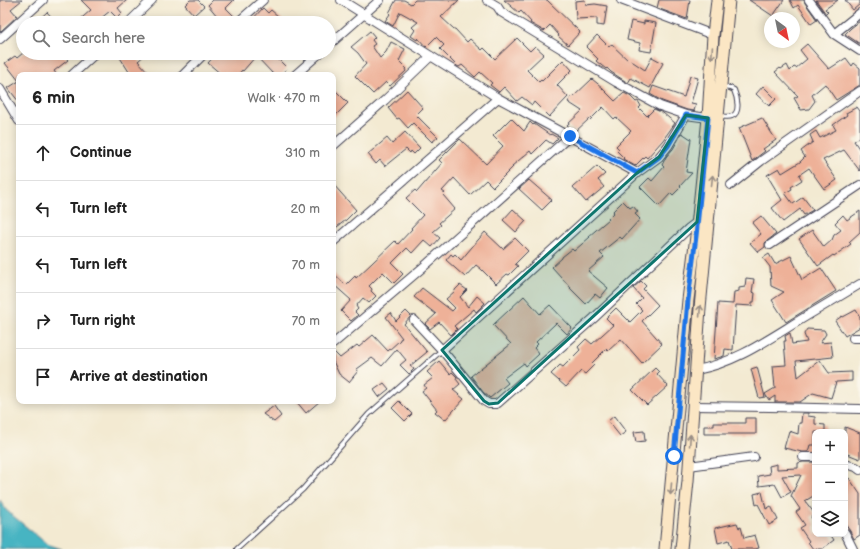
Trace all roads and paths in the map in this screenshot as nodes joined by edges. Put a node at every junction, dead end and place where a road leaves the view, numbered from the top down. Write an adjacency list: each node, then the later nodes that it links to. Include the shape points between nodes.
1 (43, 0): 13 (street)
2 (152, 0): 14 (street)
3 (263, 0): 15 (street)
4 (341, 0): 12 (street)
5 (380, 0): 12 (street)
6 (487, 0): 33 (street, via 501,12 616,82 660,106)
7 (621, 0): 18 (street)
8 (717, 0): 18 (main road)
9 (729, 0): 29 (main road)
10 (809, 0): 17 (street)
11 (860, 13): 17 (street)
12 (364, 14): 20 (street); 22 (street)
13 (25, 16)
14 (135, 16)
15 (245, 16)
16 (16, 24): 19 (street)
17 (834, 34): 21 (street)
18 (713, 35): 35 (main road, one-way to 35)
19 (0, 39)
20 (336, 39)
21 (860, 51)
22 (431, 56): 32 (street); 37 (street)
23 (88, 60): 26 (street)
24 (198, 60): 27 (street)
25 (312, 60): 28 (street)
26 (75, 72)
27 (186, 72)
28 (298, 72)
29 (722, 87): 35 (main road); 35 (lane, via 734,90 737,100 736,114 729,117)
30 (0, 89): 34 (street)
31 (860, 91): 39 (street)
32 (498, 98): 36 (street); 42 (street)
33 (686, 115): 35 (street); 38 (street, via 659,157)
34 (16, 116)
35 (714, 117): 41 (main road); 48 (main road, one-way to 35)
36 (570, 136): 38 (street); 46 (street)
37 (336, 143)
38 (637, 173): 47 (street)
39 (731, 185)
40 (860, 185): 43 (street)
41 (697, 222): 47 (street, via 498,403 489,404 484,401); 59 (main road, one-way to 59)
42 (336, 239)
43 (770, 245)
44 (860, 284): 48 (street, via 748,352 716,366)
45 (414, 320): 47 (street)
46 (336, 341)
47 (442, 350): 58 (lane, via 370,414 303,489)
48 (696, 370): 49 (main road)
49 (693, 406): 50 (street); 55 (main road, one-way to 49)
50 (860, 409)
51 (803, 457): 52 (street)
52 (812, 457)
53 (754, 458): 55 (street)
54 (848, 465): 56 (street)
55 (689, 466): 60 (main road)
56 (860, 470)
57 (847, 537): 61 (street)
58 (237, 549)
59 (665, 549)
60 (681, 549)
61 (853, 549)

